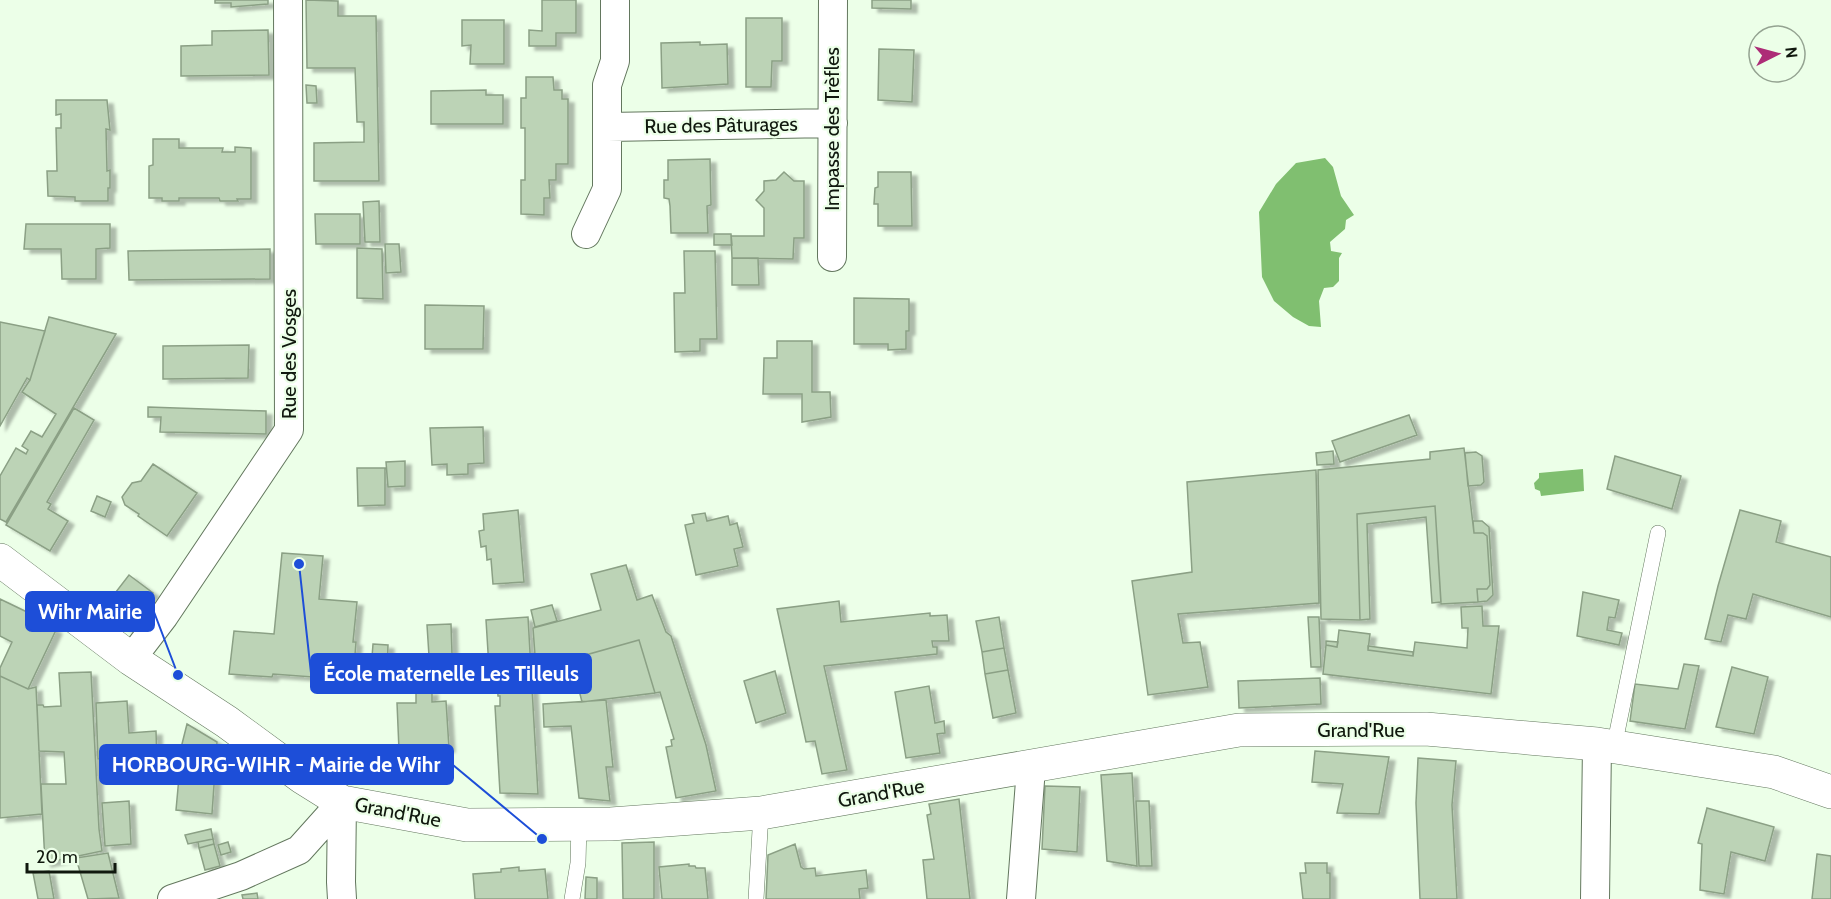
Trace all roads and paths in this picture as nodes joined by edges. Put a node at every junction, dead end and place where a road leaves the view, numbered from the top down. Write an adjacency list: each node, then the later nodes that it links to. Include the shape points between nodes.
1 (288, 0): 10 (street, Rue des Vosges, via 289,430)
2 (615, 0): 5 (street, via 615,62 607,85)
3 (833, 0): 4 (street, Impasse des Trèfles)
4 (833, 123): 5 (street, Rue des Pâturages); 7 (street, Impasse des Trèfles)
5 (608, 127): 6 (street, via 607,189)
6 (586, 234)
7 (832, 257)
8 (1658, 533): 11 (lane)
9 (0, 560): 10 (street, Grand'Rue)
10 (131, 659): 14 (street, Grand'Rue)
11 (1605, 746): 12 (street, Grand'Rue, via 1426,729 1239,730); 13 (street, Grand'Rue, via 1774,772); 22 (street)
12 (1031, 768): 15 (street, Grand'Rue); 21 (street)
13 (1831, 792)
14 (342, 801): 16 (street, Grand'Rue, via 467,825); 17 (street, via 299,850 241,876); 18 (street)
15 (761, 813): 16 (street, Grand'Rue); 20 (lane)
16 (579, 824): 19 (lane)
17 (172, 899)
18 (342, 899)
19 (572, 899)
20 (756, 899)
21 (1021, 899)
22 (1594, 899)

